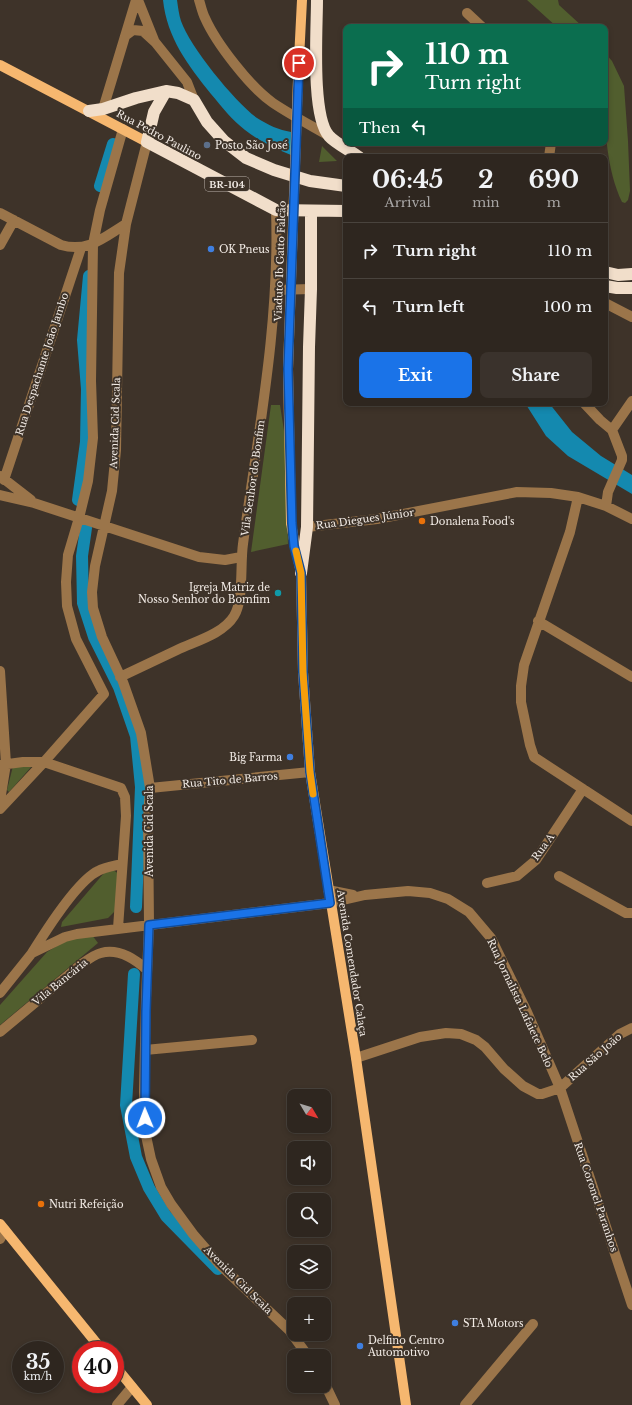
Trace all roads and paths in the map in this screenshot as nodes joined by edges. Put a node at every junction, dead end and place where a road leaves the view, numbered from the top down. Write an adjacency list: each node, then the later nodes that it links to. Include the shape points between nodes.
1 (137, 0): 7 (street); 8 (street)
2 (199, 0): 15 (street, via 213,33 256,88 272,102)
3 (302, 0): 48 (main road, Viaduto Ib Gatto Falcão, bridge, via 288,369)
4 (317, 0): 15 (highway, via 317,98 321,121)
5 (467, 14): 6 (street)
6 (479, 24)
7 (125, 36): 8 (street, via 133,30 143,31); 12 (street)
8 (155, 42): 11 (street, via 186,82)
9 (0, 65): 13 (main road, Rua Pedro Paulino)
10 (166, 91): 11 (highway, via 178,92); 12 (highway); 16 (highway, via 154,112)
11 (194, 100): 20 (highway, via 206,122 224,141 246,158 310,181)
12 (103, 109): 13 (highway)
13 (88, 111): 14 (main road, Rua Pedro Paulino)
14 (123, 129): 16 (main road, Rua Pedro Paulino); 27 (street)
15 (329, 136): 18 (highway)
16 (147, 142): 21 (highway, Rua Pedro Paulino / BR-104); 26 (street, Avenida Cid Scala)
17 (343, 146): 19 (highway)
18 (343, 146)
19 (355, 154)
20 (343, 186)
21 (276, 210): 22 (highway, Rua Pedro Paulino / BR-104); 35 (street, Vila Senhor do Bonfim)
22 (311, 211): 23 (highway, BR-104); 34 (highway)
23 (343, 211)
24 (0, 213): 25 (street)
25 (14, 220): 28 (street); 29 (street, via 62,245)
26 (126, 224): 27 (street); 49 (street, Avenida Cid Scala, via 119,273 116,450 112,491)
27 (92, 244): 29 (street); 46 (street, via 93,438 88,481)
28 (0, 246)
29 (81, 248): 41 (street, Rua Despachante João Jambo)
30 (608, 273): 31 (highway)
31 (632, 274)
32 (608, 286): 33 (highway)
33 (632, 288)
34 (311, 289): 35 (street); 50 (highway)
35 (275, 290): 51 (street, Vila Senhor do Bonfim, via 262,416)
36 (608, 305): 37 (street)
37 (632, 317)
38 (632, 401): 40 (street)
39 (587, 406): 40 (street)
40 (612, 430): 45 (street, via 622,460 608,492)
41 (2, 478): 44 (street)
42 (0, 495): 44 (street)
43 (578, 497): 45 (street, Rua Diegues Júnior); 50 (street, Rua Diegues Júnior, via 517,492 377,519); 53 (street, via 570,532)
44 (34, 503): 46 (street)
45 (606, 506): 47 (street, Rua Diegues Júnior)
46 (79, 518): 49 (street); 57 (street, via 68,554 67,606 76,639 104,694)
47 (632, 519)
48 (292, 523): 52 (main road, Avenida Comendador Calaça, via 294,546)
49 (103, 525): 51 (street, via 199,557 225,560); 55 (street, Avenida Cid Scala, via 95,566 93,608 102,637)
50 (307, 527): 52 (highway)
51 (241, 557): 55 (street, Vila Senhor do Bonfim, via 239,601 229,622 213,634)
52 (301, 573): 59 (main road, Avenida Comendador Calaça, via 303,672)
53 (538, 621): 56 (street); 61 (street, via 524,665 521,686 521,702 532,753 538,760)
54 (0, 671): 58 (street)
55 (120, 677): 60 (street, Avenida Cid Scala, via 141,733)
56 (632, 677)
57 (44, 762): 58 (street); 63 (street); 65 (street, via 121,788 125,797 126,816)
58 (3, 764): 62 (street)
59 (310, 772): 60 (street, Rua Tito de Barros); 68 (main road, Avenida Comendador Calaça)
60 (150, 788): 72 (street, Avenida Cid Scala)
61 (583, 789): 64 (street); 67 (street, Rua A, via 536,860 517,876)
62 (0, 801)
63 (0, 809)
64 (632, 821)
65 (122, 864): 73 (street); 74 (street, via 97,871 84,881 48,927)
66 (559, 876): 71 (street, via 626,913)
67 (487, 884)
68 (328, 890): 69 (street, Rua Jornalista Lafaiete Belo); 70 (main road, Avenida Comendador Calaça)
69 (365, 895): 70 (street, Rua Jornalista Lafaiete Belo); 82 (street, Rua Jornalista Lafaiete Belo, via 408,891 430,893 448,899 469,912 491,938)
70 (330, 903): 72 (street, Rua Jornalista Lafaiete Belo); 81 (main road, Avenida Comendador Calaça)
71 (632, 913)
72 (149, 925): 73 (street, Rua Jornalista Lafaiete Belo); 75 (street, Avenida Cid Scala)
73 (118, 928): 74 (street, Rua Jornalista Lafaiete Belo, via 77,934)
74 (32, 953): 76 (street)
75 (147, 970): 78 (street, Vila Bancária, via 131,957 114,952 102,952 92,956); 80 (street, Avenida Cid Scala)
76 (0, 993)
77 (632, 1028): 82 (street, Rua São João, via 615,1038)
78 (0, 1032)
79 (252, 1040): 80 (street)
80 (145, 1050): 87 (street, Avenida Cid Scala, via 145,1131 151,1159 168,1199 219,1264 289,1330)
81 (356, 1058): 82 (street, via 420,1037 446,1033 461,1034 485,1047 523,1086 538,1094); 94 (main road, Avenida Comendador Calaça)
82 (560, 1088): 84 (street, Rua Coronel Paranhos)
83 (2, 1231): 86 (main road)
84 (632, 1305)
85 (533, 1324): 95 (street)
86 (94, 1341)
87 (303, 1349)
88 (124, 1377): 89 (main road)
89 (132, 1387): 91 (street); 92 (main road)
90 (329, 1393): 93 (street)
91 (117, 1405)
92 (147, 1405)
93 (335, 1405)
94 (406, 1405)
95 (465, 1405)

